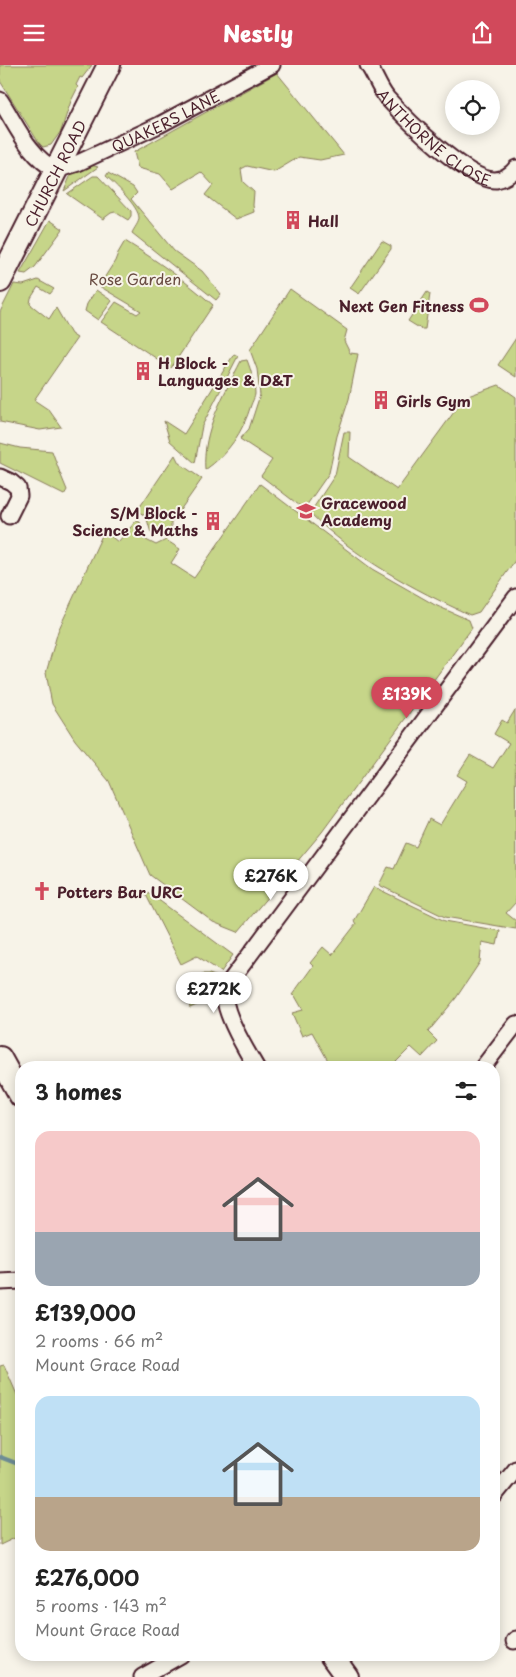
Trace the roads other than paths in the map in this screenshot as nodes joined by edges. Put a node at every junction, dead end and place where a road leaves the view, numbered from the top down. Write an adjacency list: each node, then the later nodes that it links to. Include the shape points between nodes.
1 (109, 65): 6 (street, CHURCH ROAD)
2 (272, 65): 6 (street, QUAKERS LANE, via 159,125)
3 (368, 65): 5 (street, ANTHORNE CLOSE, via 387,97 453,160 474,175 496,180)
4 (0, 100): 6 (street, via 34,153)
5 (516, 169)
6 (56, 170): 7 (street, CHURCH ROAD)
7 (0, 281)
8 (0, 477): 9 (street, via 18,488 19,496)
9 (9, 516)
10 (516, 597): 13 (street, via 231,980 225,999)
11 (516, 1025): 14 (street)
12 (0, 1057): 15 (street)
13 (253, 1061)
14 (488, 1061)
15 (15, 1085)
16 (15, 1281): 17 (street)
17 (0, 1282)
18 (516, 1469): 19 (street)
19 (500, 1489)
20 (170, 1661): 22 (street)
21 (335, 1661): 23 (street)
22 (142, 1677)
23 (347, 1677)

